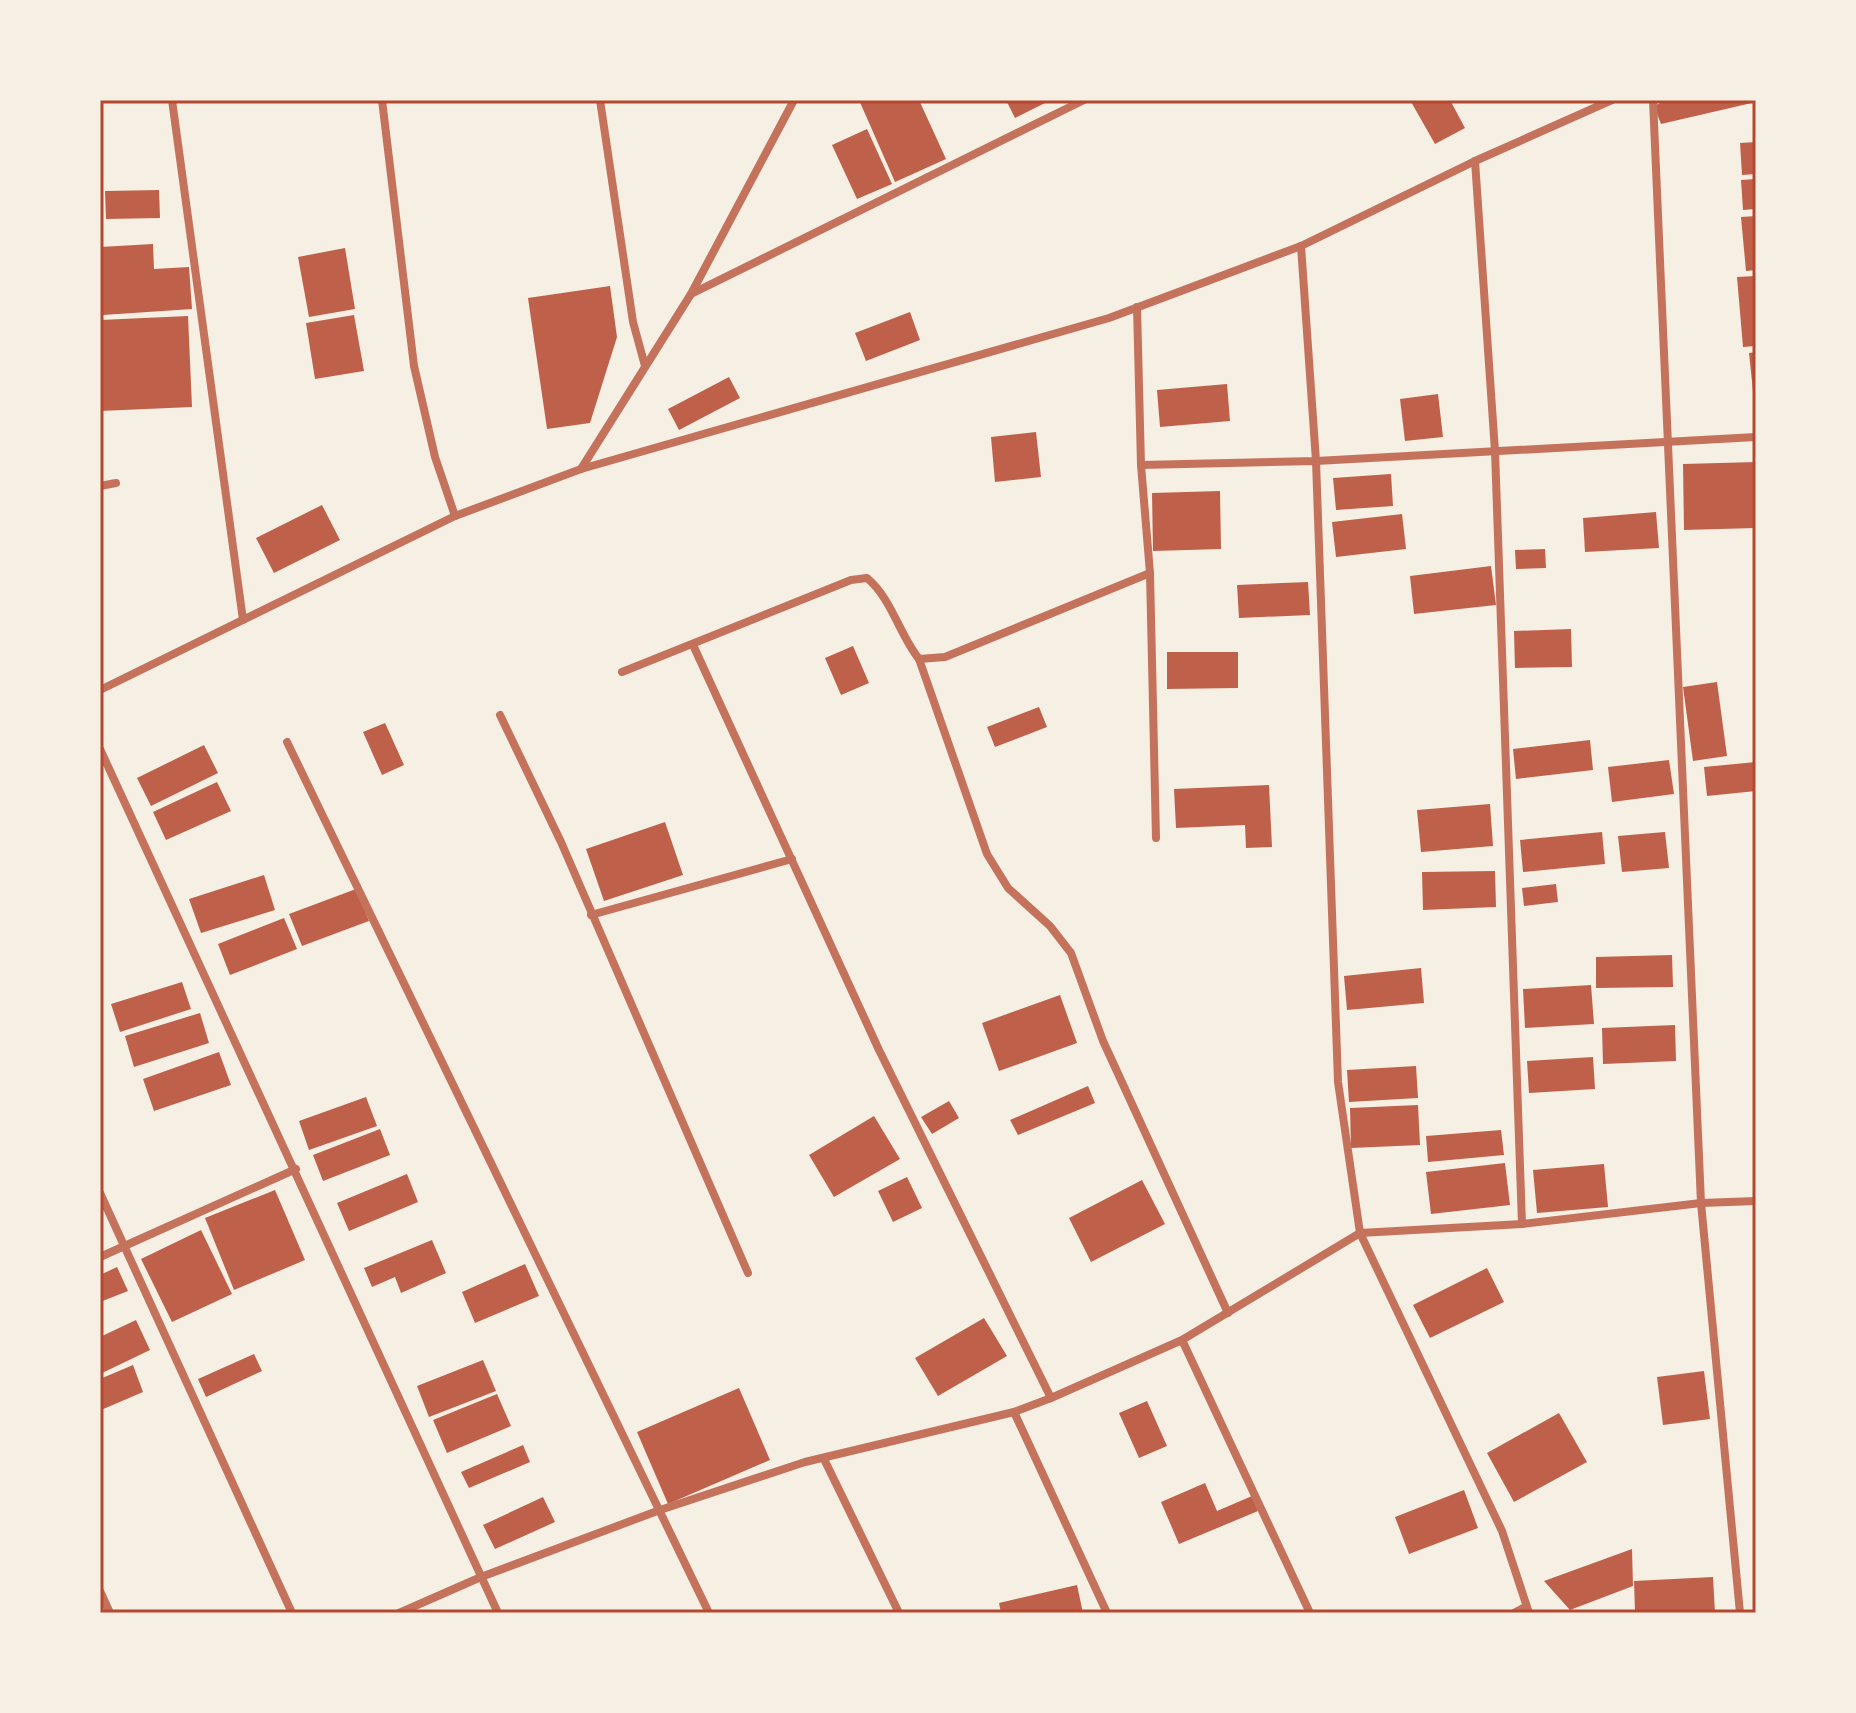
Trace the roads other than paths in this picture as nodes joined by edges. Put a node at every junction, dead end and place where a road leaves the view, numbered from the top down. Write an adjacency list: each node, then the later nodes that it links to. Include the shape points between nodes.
1 (172, 100): 23 (street)
2 (382, 100): 21 (street, via 414,366)
3 (600, 100): 12 (street, via 633,322)
4 (794, 100): 10 (street)
5 (1084, 100): 10 (street)
6 (1612, 100): 8 (street)
7 (1653, 100): 14 (street)
8 (1475, 161): 9 (street); 15 (street)
9 (1301, 246): 11 (street); 16 (street)
10 (691, 294): 12 (street)
11 (1137, 307): 17 (street); 18 (street)
12 (645, 366): 18 (street)
13 (1756, 437): 14 (street)
14 (1667, 443): 15 (street); 37 (street)
15 (1495, 451): 16 (street); 38 (street)
16 (1316, 461): 17 (street); 39 (street, via 1338,1082)
17 (1141, 465): 22 (street)
18 (581, 469): 21 (street)
19 (116, 483): 20 (street)
20 (100, 486)
21 (455, 516): 23 (street)
22 (1150, 573): 25 (street, via 945,657); 31 (street)
23 (243, 620): 27 (street)
24 (693, 645): 25 (street, via 867,578 878,587); 26 (street); 32 (street)
25 (919, 659): 43 (street, via 987,854 1008,888 1071,953 1103,1041)
26 (622, 672)
27 (100, 690)
28 (500, 715): 33 (street)
29 (287, 742): 48 (street)
30 (100, 749): 34 (street)
31 (1156, 838)
32 (792, 859): 33 (street); 45 (street, via 879,1050)
33 (591, 915): 42 (street)
34 (296, 1169): 40 (street); 49 (street)
35 (100, 1193): 40 (street)
36 (1756, 1201): 37 (street)
37 (1701, 1203): 38 (street); 61 (street)
38 (1522, 1224): 39 (street)
39 (1360, 1233): 43 (street); 51 (street, via 1502,1531)
40 (126, 1246): 41 (street); 53 (street)
41 (100, 1257)
42 (748, 1273)
43 (1228, 1313): 44 (street)
44 (1182, 1340): 45 (street); 59 (street)
45 (1051, 1398): 46 (street)
46 (1014, 1412): 47 (street); 58 (street)
47 (824, 1459): 48 (street); 57 (street)
48 (660, 1510): 49 (street); 56 (street)
49 (481, 1577): 54 (street); 55 (street)
50 (100, 1591): 52 (street)
51 (1527, 1610): 60 (street)
52 (110, 1613)
53 (292, 1613)
54 (399, 1613)
55 (498, 1613)
56 (709, 1613)
57 (899, 1613)
58 (1107, 1613)
59 (1310, 1613)
60 (1514, 1613)
61 (1740, 1613)

